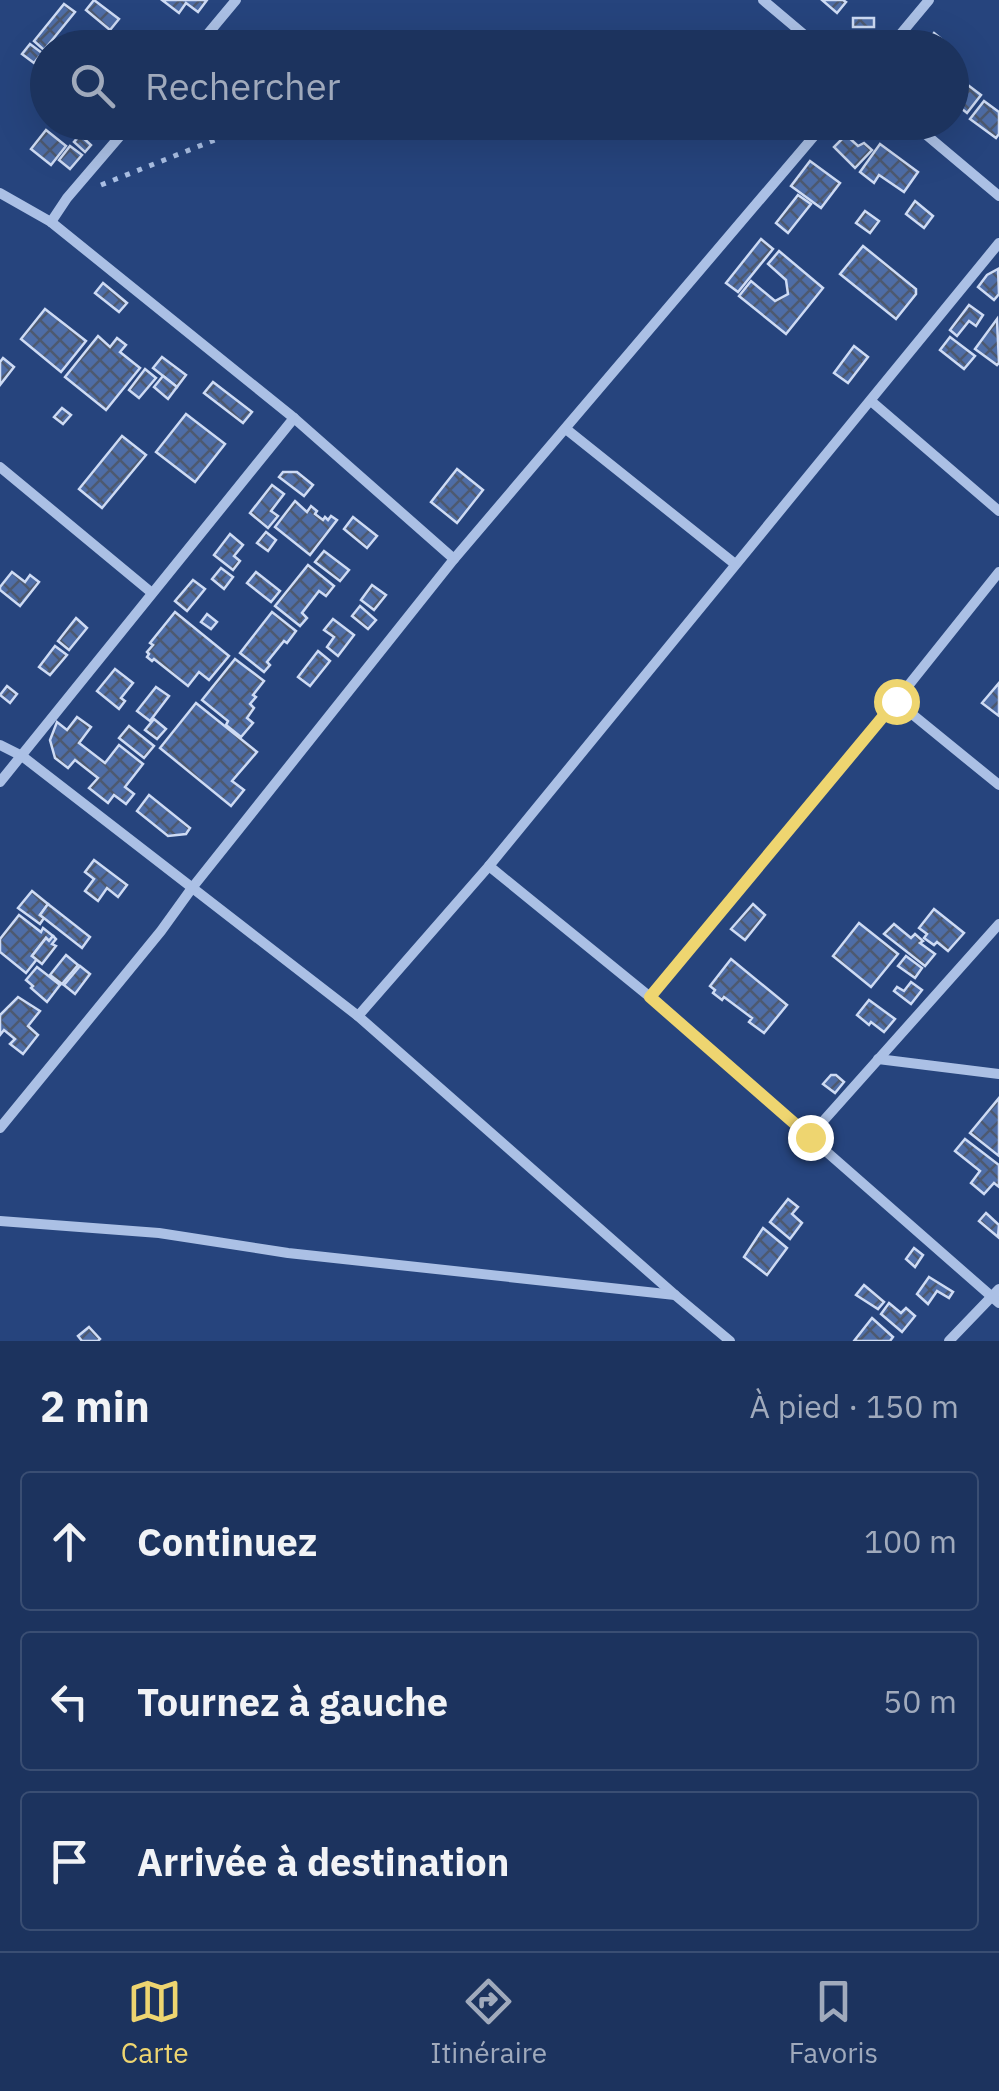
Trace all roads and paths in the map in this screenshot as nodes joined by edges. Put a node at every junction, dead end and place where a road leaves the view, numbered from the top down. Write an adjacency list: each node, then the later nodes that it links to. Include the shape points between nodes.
1 (236, 0): 4 (street)
2 (764, 0): 5 (street)
3 (929, 0): 6 (street)
4 (211, 30)
5 (799, 30)
6 (905, 30)
7 (117, 140): 14 (street)
8 (214, 140): 11 (path)
9 (811, 140): 18 (street)
10 (932, 140): 13 (street)
11 (102, 184)
12 (0, 193): 14 (street)
13 (999, 196)
14 (50, 222): 17 (street)
15 (999, 242): 16 (street)
16 (871, 401): 20 (street); 22 (street)
17 (294, 418): 21 (street); 24 (street)
18 (566, 430): 21 (street); 22 (street)
19 (0, 467): 24 (street)
20 (999, 511)
21 (454, 559): 31 (street)
22 (735, 564): 30 (street)
23 (999, 572): 25 (street)
24 (152, 593): 27 (street)
25 (896, 701): 29 (street); 33 (street)
26 (0, 745): 27 (street)
27 (22, 756): 28 (street); 31 (street)
28 (0, 782)
29 (999, 785)
30 (489, 866): 33 (street); 34 (street)
31 (192, 888): 34 (street); 37 (street)
32 (999, 924): 35 (street)
33 (650, 997): 38 (street)
34 (358, 1016): 40 (street)
35 (878, 1060): 36 (street); 38 (street)
36 (999, 1074)
37 (0, 1128)
38 (810, 1137): 41 (street)
39 (0, 1221): 40 (street, via 159,1233)
40 (674, 1295): 42 (street)
41 (997, 1296): 43 (street)
42 (730, 1341)
43 (949, 1341)

